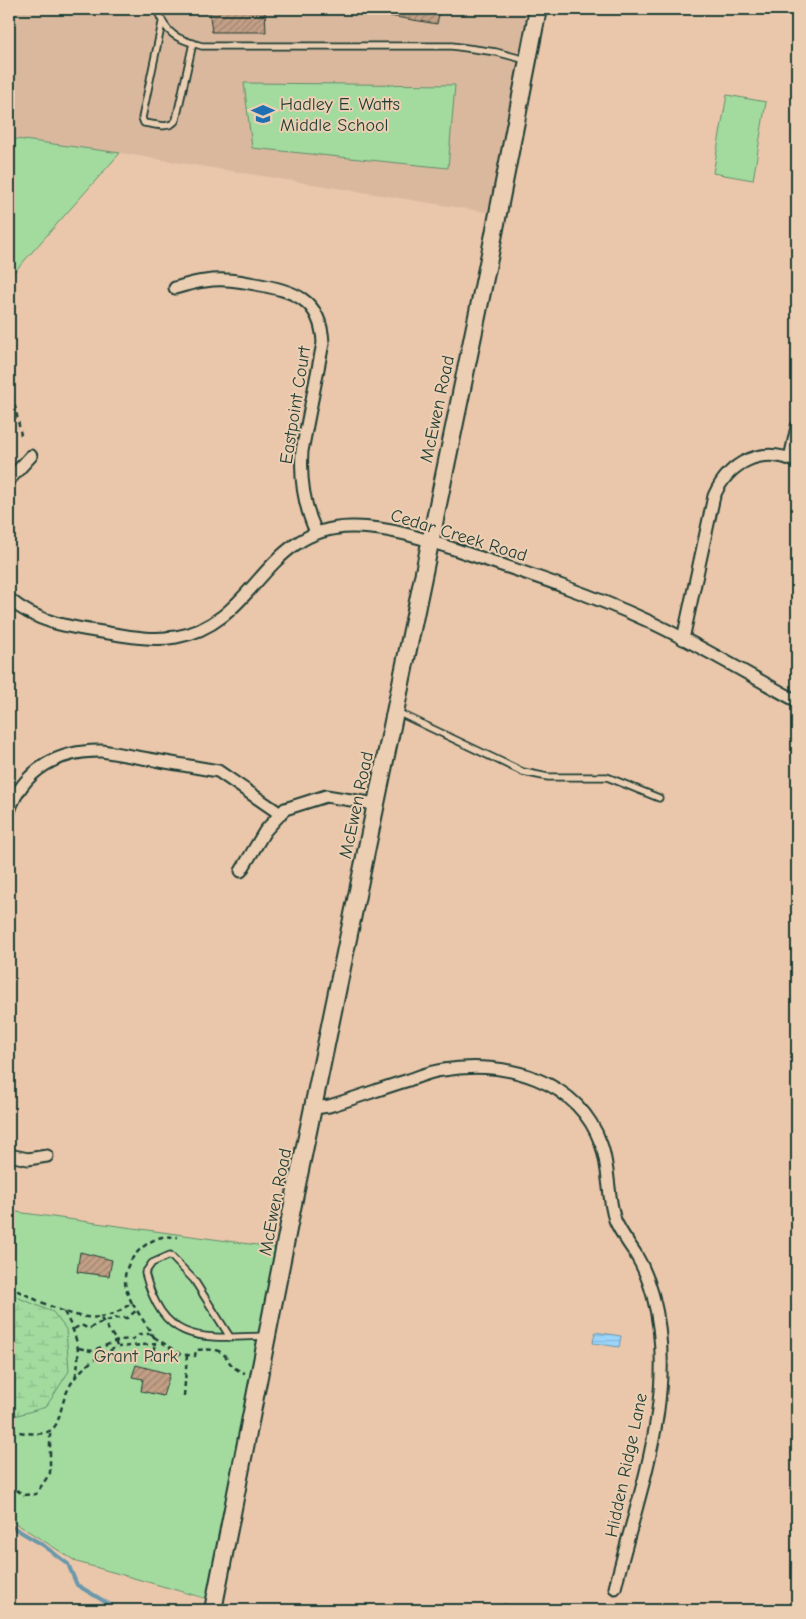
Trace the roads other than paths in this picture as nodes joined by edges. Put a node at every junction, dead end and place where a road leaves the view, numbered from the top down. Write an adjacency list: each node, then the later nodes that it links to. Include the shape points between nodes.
1 (157, 9): 3 (lane)
2 (538, 9): 5 (street, McEwen Road)
3 (162, 22): 4 (lane, via 177,39); 4 (lane, via 142,118 144,123 168,126 176,120)
4 (193, 43): 5 (lane, via 202,46 452,46 496,52)
5 (528, 61): 12 (street, McEwen Road)
6 (175, 288): 11 (street, Eastpoint Court, via 204,281 231,280 286,290 315,312 324,343 301,470 306,506)
7 (797, 427): 9 (street)
8 (31, 456): 10 (street)
9 (794, 460): 14 (street, via 760,455 744,460 718,485)
10 (9, 480)
11 (316, 532): 12 (street, Cedar Creek Road, via 350,526 369,527); 13 (street, Cedar Creek Road, via 284,552 227,614 199,631 178,637 146,638 57,625 34,616)
12 (430, 541): 14 (street, Cedar Creek Road, via 596,598); 16 (street, McEwen Road)
13 (9, 599)
14 (683, 639): 15 (street, Cedar Creek Road)
15 (797, 700)
16 (395, 711): 17 (lane, via 523,772 548,777 607,777); 18 (street, McEwen Road)
17 (659, 798)
18 (376, 804): 20 (street, via 326,796); 22 (street, McEwen Road)
19 (9, 811): 20 (street, via 21,786 34,772 57,758 102,751 218,771)
20 (279, 813): 21 (street)
21 (241, 871)
22 (314, 1108): 25 (street, McEwen Road); 27 (street, Hidden Ridge Lane, via 441,1070 473,1067 510,1070 547,1082 586,1116 601,1142 615,1219 646,1276 660,1342 659,1410)
23 (9, 1154): 24 (street, via 28,1159)
24 (47, 1156)
25 (268, 1336): 26 (lane); 28 (street, McEwen Road)
26 (230, 1337): 26 (lane, via 194,1336 170,1324 150,1294 145,1273 152,1263 170,1255 194,1280)
27 (615, 1588)
28 (214, 1606)

